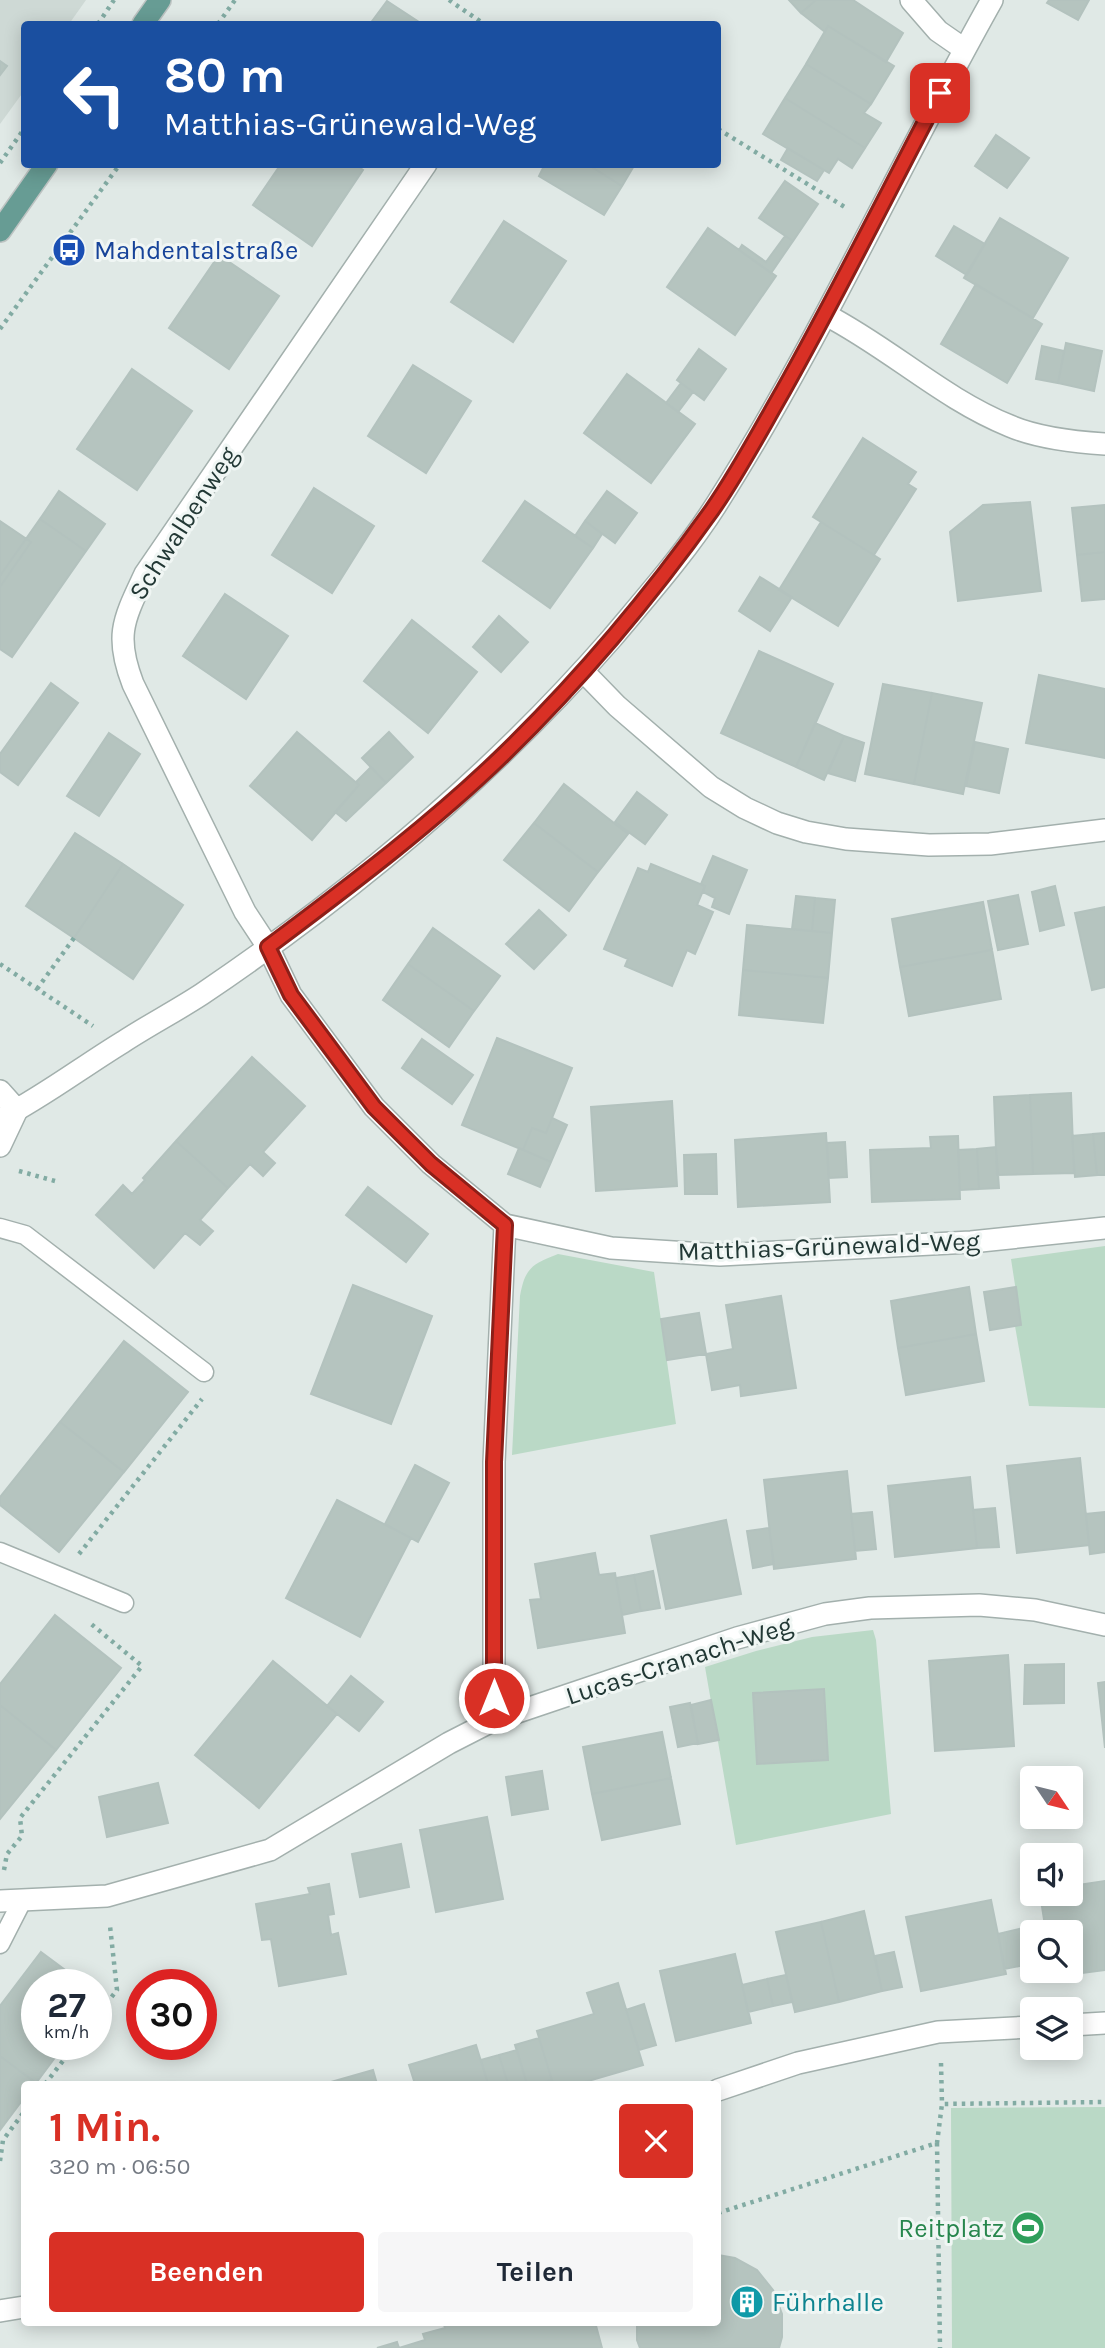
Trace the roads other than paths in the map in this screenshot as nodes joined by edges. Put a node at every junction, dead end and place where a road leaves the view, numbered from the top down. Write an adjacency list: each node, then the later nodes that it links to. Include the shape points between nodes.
1 (160, 0): 4 (main road)
2 (911, 0): 5 (street, via 938,31)
3 (992, 0): 5 (street)
4 (145, 21)
5 (964, 49): 9 (street)
6 (44, 168): 8 (main road)
7 (423, 168): 13 (street, Schwalbenweg, via 145,574 125,617 122,646 133,684 245,912)
8 (0, 231)
9 (826, 315): 10 (street, via 881,346 942,390 1012,428); 11 (street, via 714,508)
10 (1105, 444)
11 (583, 671): 12 (street, via 711,787 745,808 806,832 929,845 990,844); 13 (street, via 504,755 417,832)
12 (1105, 830)
13 (268, 947): 15 (street); 17 (street, Matthias-Grünewald-Weg, via 291,995 374,1107 431,1164)
14 (0, 1091): 15 (street)
15 (9, 1115): 16 (street)
16 (0, 1146)
17 (505, 1225): 19 (street, Matthias-Grünewald-Weg, via 611,1248 720,1255 971,1242); 24 (street, via 494,1462)
18 (0, 1228): 20 (lane, via 25,1235)
19 (1105, 1228)
20 (204, 1372)
21 (0, 1552): 22 (lane)
22 (124, 1603)
23 (1105, 1625): 24 (street, Lucas-Cranach-Weg, via 1035,1610 979,1605 825,1614 737,1638)
24 (494, 1720): 26 (street, Lucas-Cranach-Weg, via 270,1850 107,1896)
25 (0, 1901): 26 (street, Lucas-Cranach-Weg)
26 (22, 1901): 27 (lane)
27 (0, 1944)
28 (1105, 2023): 29 (street)
29 (1083, 2024)
30 (1020, 2028): 31 (street, via 938,2032 798,2063)
31 (721, 2089)
32 (21, 2308): 33 (street)
33 (0, 2311)

